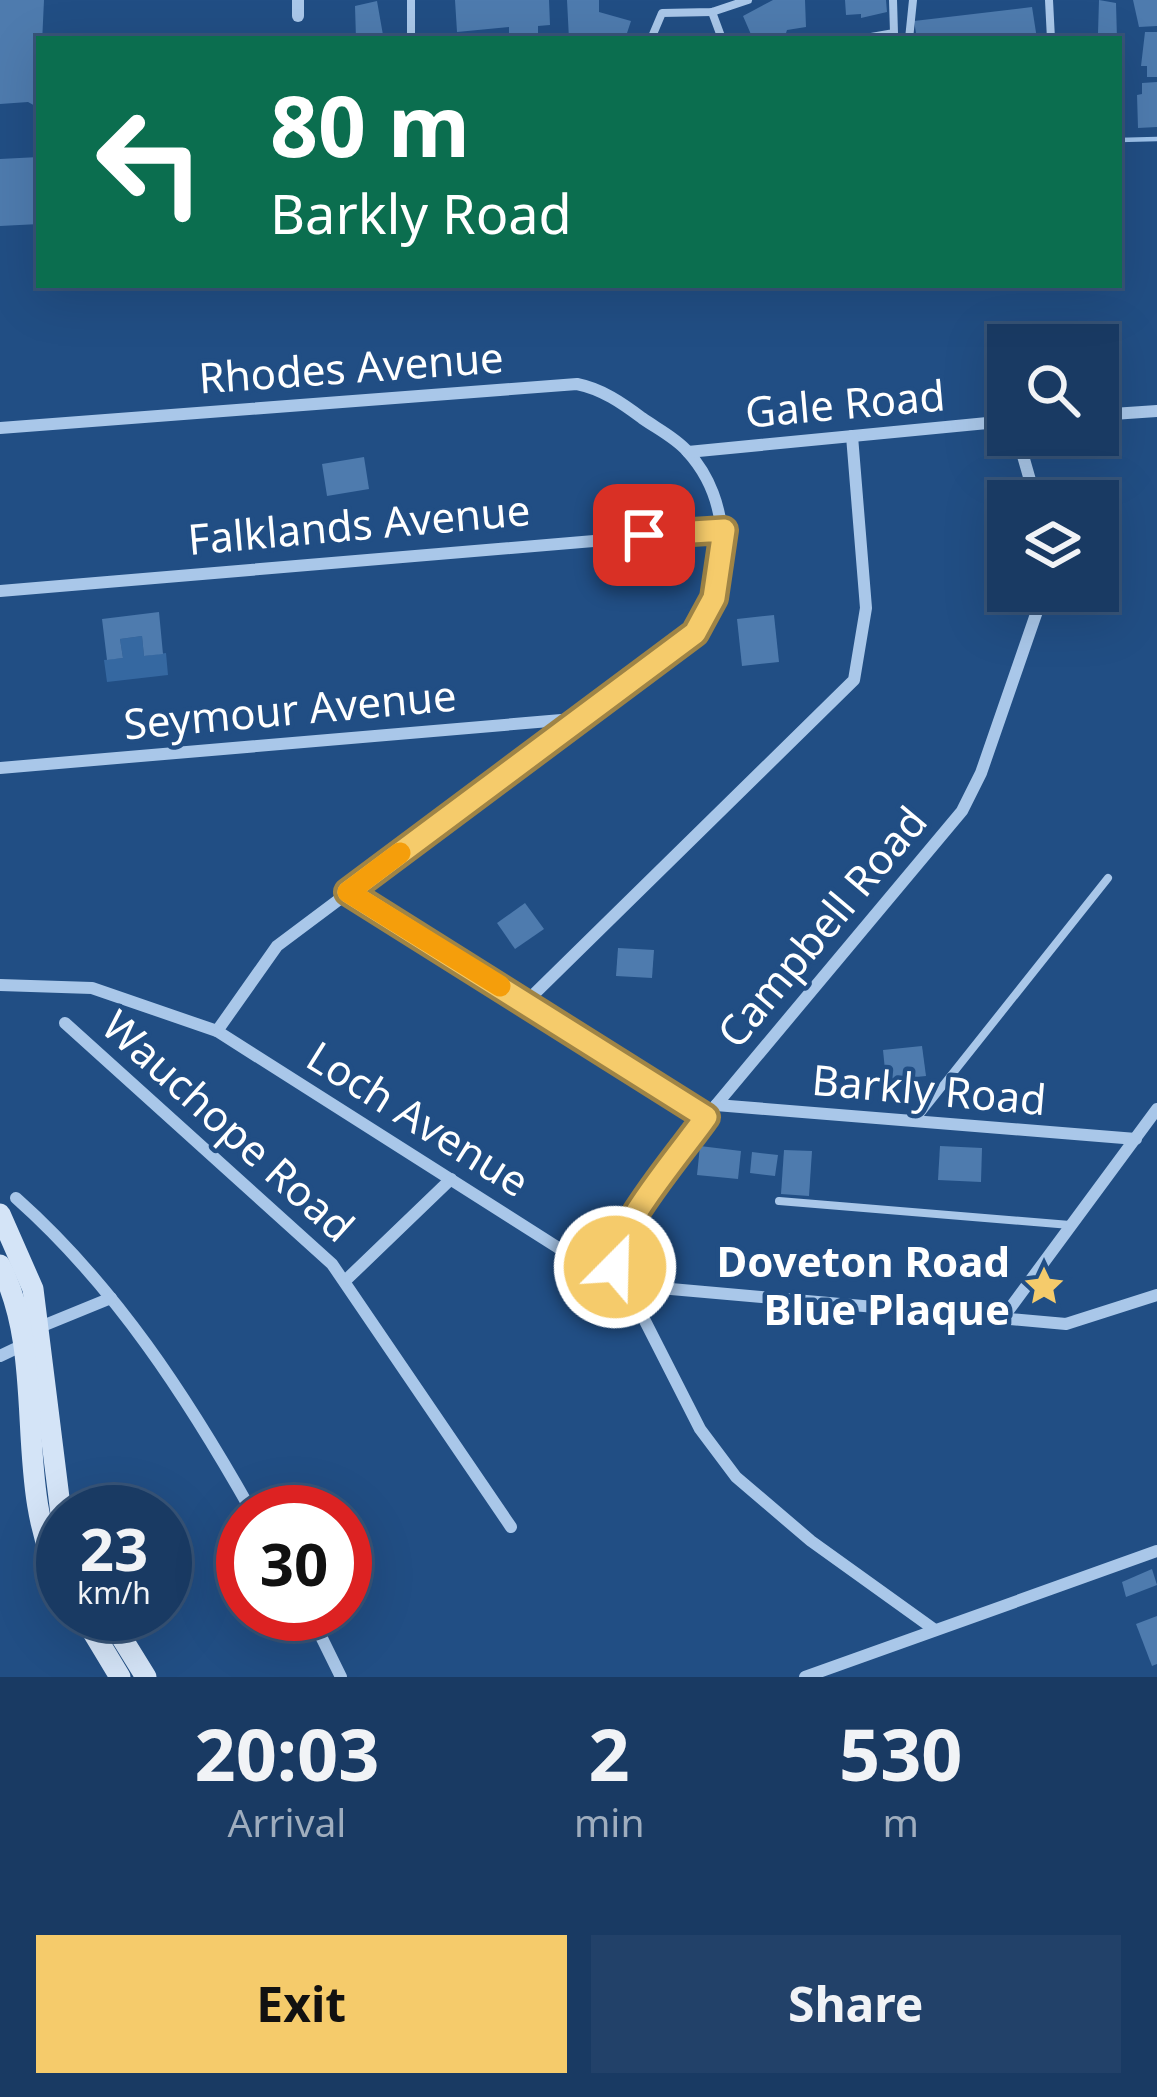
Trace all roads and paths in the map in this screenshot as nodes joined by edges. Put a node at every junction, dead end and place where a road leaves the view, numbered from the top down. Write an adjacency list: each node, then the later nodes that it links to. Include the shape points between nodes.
1 (298, 0): 12 (street)
2 (411, 0): 13 (lane)
3 (674, 0): 9 (lane)
4 (700, 0): 11 (lane)
5 (748, 0): 10 (lane)
6 (893, 0): 16 (lane, via 894,33)
7 (914, 0): 17 (lane)
8 (1049, 0): 18 (lane)
9 (675, 11): 11 (lane); 14 (lane, via 662,13)
10 (712, 11): 11 (lane); 15 (lane)
11 (700, 12)
12 (298, 16)
13 (411, 36)
14 (652, 36)
15 (721, 36)
16 (877, 36)
17 (910, 36)
18 (1051, 36)
19 (1157, 411): 20 (street)
20 (1119, 414)
21 (987, 424): 23 (street, Gale Road)
22 (0, 428): 24 (street, Rhodes Avenue, via 577,384 606,393)
23 (852, 436): 24 (street, Gale Road); 33 (street, via 866,608 854,680)
24 (688, 452): 25 (street)
25 (724, 530): 26 (street, Falklands Avenue); 28 (street, via 714,598 695,633)
26 (0, 591)
27 (1037, 612): 36 (street, Campbell Road, via 962,811)
28 (586, 718): 29 (street, Seymour Avenue); 31 (street)
29 (0, 768)
30 (1108, 878): 39 (lane)
31 (348, 892): 33 (street); 35 (street, via 264,959)
32 (0, 985): 35 (street, Loch Avenue, via 92,988)
33 (526, 1002): 38 (street)
34 (65, 1022): 46 (street, Wauchope Road)
35 (217, 1031): 41 (street, Loch Avenue)
36 (716, 1105): 38 (street, Campbell Road); 39 (street, Barkly Road)
37 (1157, 1109): 40 (street)
38 (706, 1117): 47 (street, Campbell Road, via 614,1252)
39 (913, 1123): 40 (street, Barkly Road)
40 (1136, 1139): 44 (street)
41 (451, 1179): 46 (street, Wauchope Road); 47 (street, Loch Avenue)
42 (779, 1202): 44 (lane)
43 (8, 1206): 49 (street, via 72,1247); 51 (main road)
44 (1072, 1225): 50 (street)
45 (0, 1265): 52 (main road, via 16,1307)
46 (346, 1280): 56 (street, Wauchope Road)
47 (622, 1281): 50 (street, Loch Avenue); 58 (street, via 700,1429 736,1477)
48 (1157, 1295): 50 (street, Loch Avenue, via 1079,1322)
49 (111, 1298): 51 (street); 54 (street)
50 (1001, 1319)
51 (40, 1327): 53 (main road)
52 (11, 1351): 55 (main road)
53 (58, 1485)
54 (237, 1485)
55 (36, 1498)
56 (511, 1527)
57 (1157, 1551): 58 (street)
58 (934, 1630): 65 (street)
59 (98, 1641): 62 (main road)
60 (124, 1641): 63 (main road)
61 (323, 1641): 64 (street)
62 (120, 1677)
63 (146, 1677)
64 (341, 1677)
65 (805, 1677)

